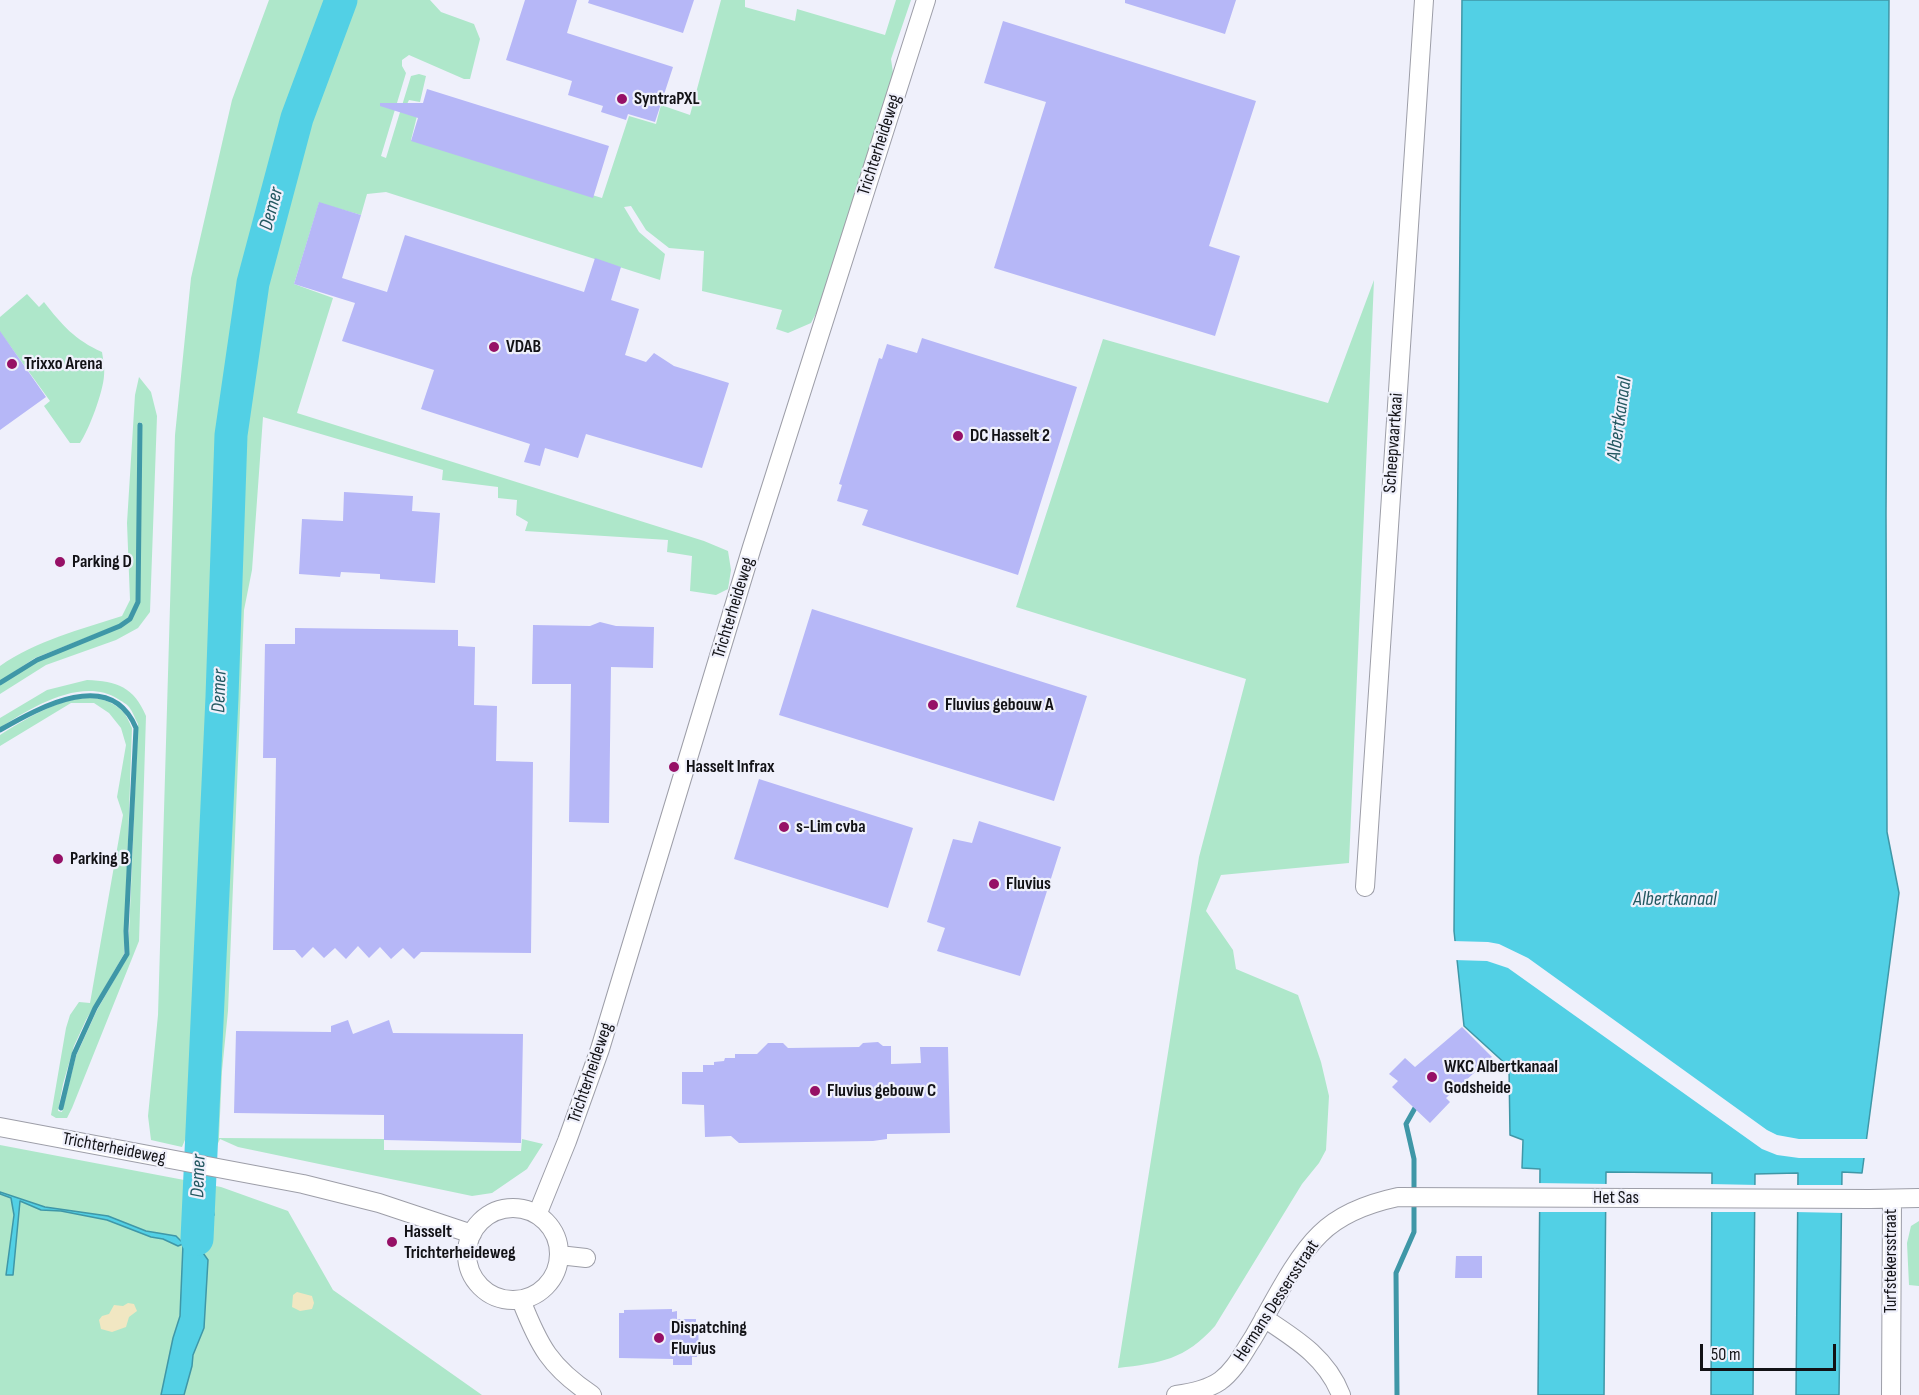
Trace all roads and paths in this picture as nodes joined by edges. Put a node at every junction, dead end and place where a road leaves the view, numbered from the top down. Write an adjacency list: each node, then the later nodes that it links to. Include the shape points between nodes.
1 (926, 0): 7 (street, Trichterheideweg, via 752,547 600,1049)
2 (1424, 0): 3 (street, Scheepvaartkaai)
3 (1365, 887)
4 (0, 1127): 9 (street, Trichterheideweg, via 303,1184 379,1203)
5 (1919, 1198): 6 (street, Het Sas)
6 (1892, 1199): 8 (street, Het Sas, via 1398,1197); 17 (street, Turfstekersstraat)
7 (537, 1215): 9 (street, via 507,1208 481,1221); 10 (street, via 549,1225)
8 (1344, 1216): 13 (street, Hermans Dessersstraat, via 1320,1234 1301,1257)
9 (472, 1234): 12 (street, via 467,1250 476,1282 489,1293)
10 (559, 1255): 11 (street); 12 (street, via 548,1284)
11 (586, 1258)
12 (521, 1300): 14 (street, via 550,1360)
13 (1264, 1318): 15 (street, Hermans Dessersstraat, via 1236,1366 1219,1382 1197,1392); 16 (street, via 1323,1362)
14 (592, 1395)
15 (1176, 1395)
16 (1341, 1395)
17 (1891, 1395)

